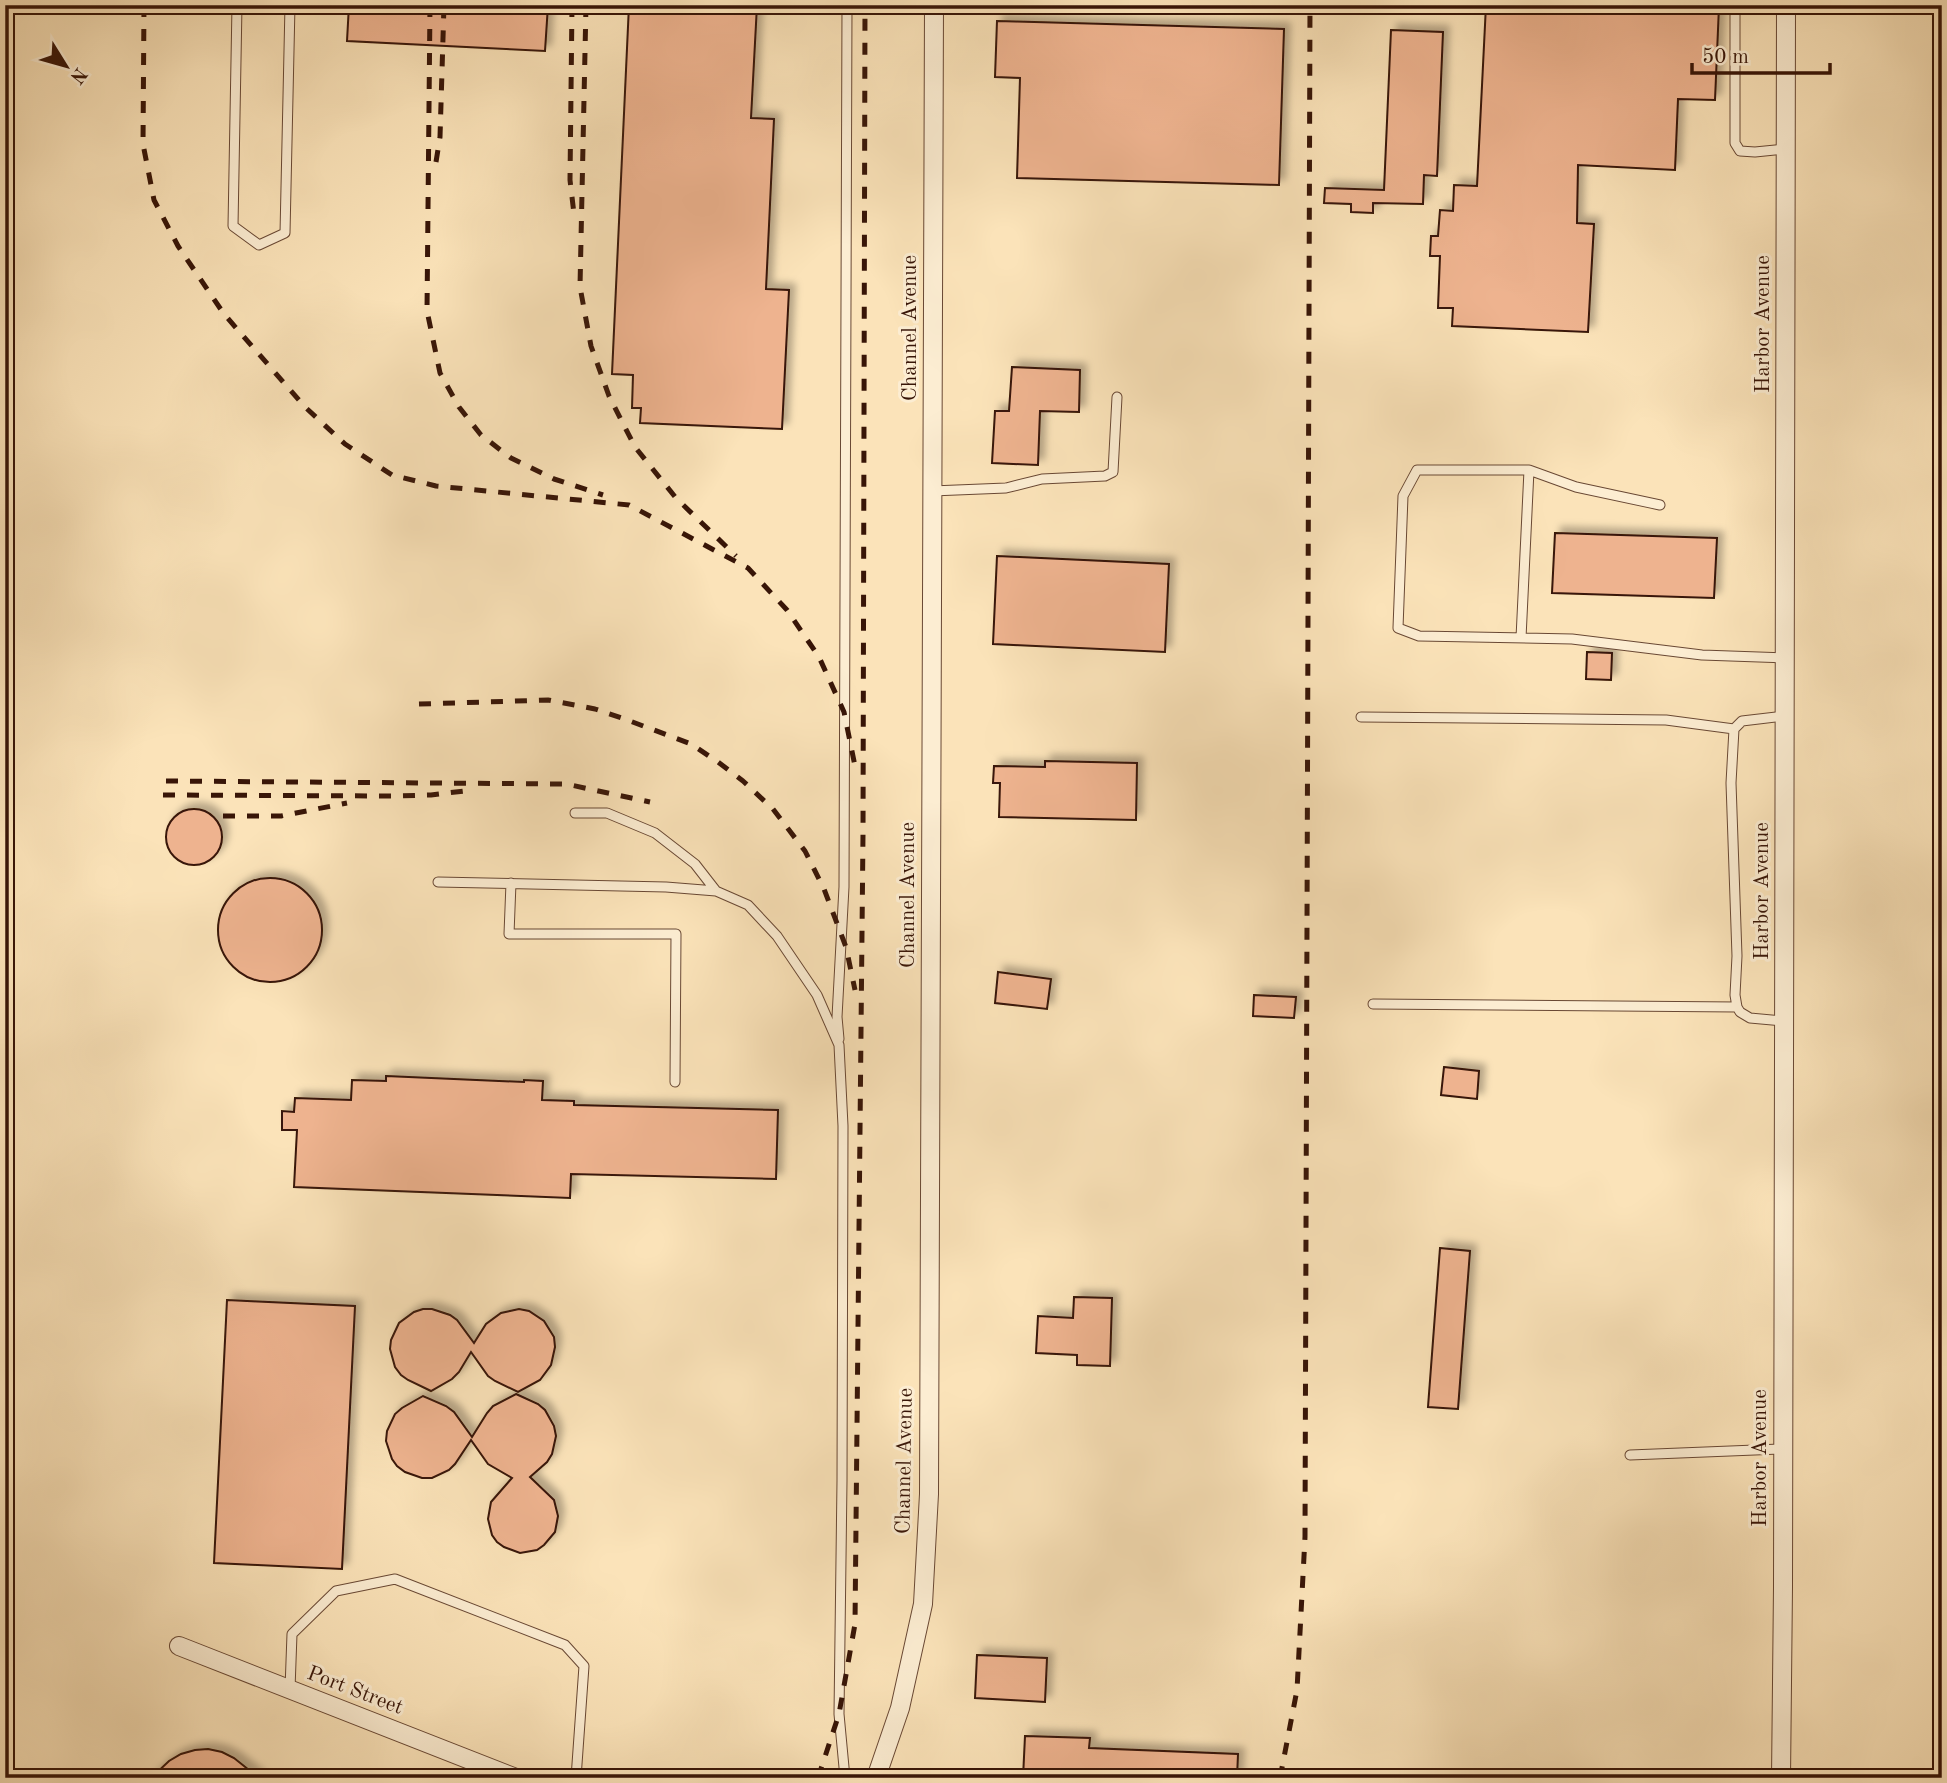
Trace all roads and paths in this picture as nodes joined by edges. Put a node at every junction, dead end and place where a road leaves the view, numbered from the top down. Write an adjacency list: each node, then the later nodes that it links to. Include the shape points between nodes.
1 (237, 5): 2 (lane, via 233,226 259,245 285,233)
2 (290, 5)
3 (847, 5): 24 (lane, via 844,887)
4 (934, 5): 10 (street, Channel Avenue)
5 (1735, 5): 7 (lane, via 1735,143 1741,151)
6 (1786, 5): 7 (street, Harbor Avenue)
7 (1786, 149): 13 (street, Harbor Avenue)
8 (1117, 397): 10 (lane, via 1113,472 1042,479 1006,488)
9 (1529, 470): 11 (lane, via 1576,487); 12 (lane); 12 (lane, via 1417,470 1403,496 1398,628 1419,636)
10 (932, 491): 33 (street, Channel Avenue, via 929,1494 923,1604 900,1708)
11 (1660, 505)
12 (1521, 638): 13 (lane, via 1572,639 1702,655)
13 (1785, 657): 14 (street, Harbor Avenue)
14 (1785, 716): 16 (lane, via 1742,721); 23 (street, Harbor Avenue)
15 (1361, 717): 16 (lane, via 1665,720)
16 (1734, 729): 22 (lane, via 1731,783)
17 (575, 813): 20 (lane, via 607,813 655,833 695,864)
18 (438, 882): 19 (lane)
19 (511, 883): 20 (lane); 25 (lane, via 509,934 676,934)
20 (716, 891): 24 (lane, via 748,905 777,936 817,995)
21 (1373, 1004): 22 (lane)
22 (1737, 1007): 23 (lane, via 1750,1018)
23 (1784, 1021): 26 (street, Harbor Avenue)
24 (839, 1045): 32 (lane, via 843,1126 839,1714)
25 (675, 1082)
26 (1783, 1449): 27 (lane); 34 (street, Harbor Avenue)
27 (1630, 1455)
28 (179, 1646): 29 (street, Port Street)
29 (290, 1689): 30 (street, Port Street); 31 (lane, via 292,1634 336,1591 395,1579 565,1645 584,1667)
30 (516, 1778)
31 (576, 1778)
32 (845, 1778)
33 (876, 1778)
34 (1781, 1778)

